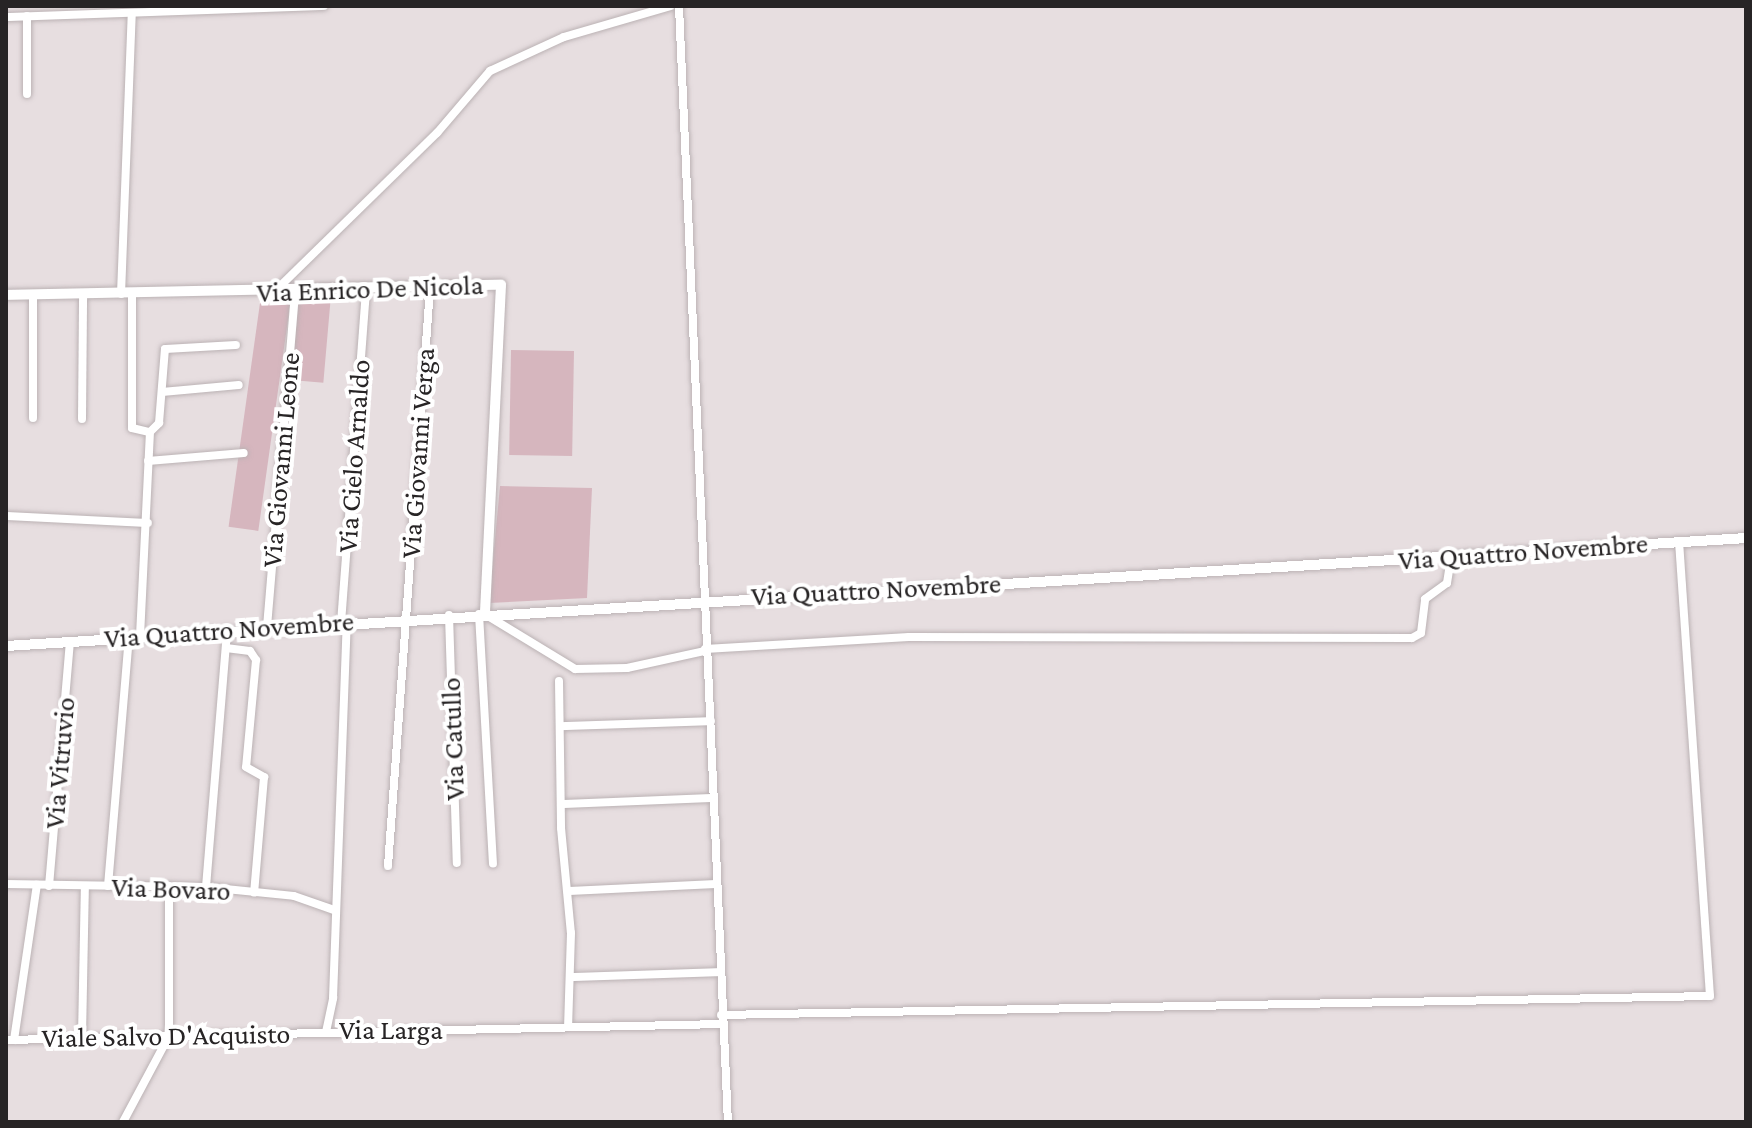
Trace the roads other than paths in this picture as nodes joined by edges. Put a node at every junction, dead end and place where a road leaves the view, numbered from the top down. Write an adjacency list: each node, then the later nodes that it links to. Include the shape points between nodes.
1 (324, 6): 5 (street)
2 (671, 6): 12 (street, via 564,37 490,71 437,133)
3 (679, 6): 30 (street)
4 (67, 11): 5 (street); 6 (street)
5 (132, 14): 14 (street)
6 (27, 16): 7 (street); 8 (street)
7 (6, 17)
8 (27, 94)
9 (430, 288): 10 (street, Via Enrico De Nicola); 31 (street, Via Enrico De Nicola, via 501,285 504,291); 33 (street, Via Giovanni Verga)
10 (366, 290): 11 (street, Via Enrico De Nicola); 34 (street, Via Cielo Arnaldo)
11 (295, 292): 12 (street, Via Enrico De Nicola); 35 (street, Via Giovanni Leone)
12 (273, 293): 14 (street, Via Enrico De Nicola)
13 (83, 294): 14 (street, Via Enrico De Nicola); 16 (street, Via Enrico De Nicola); 21 (street)
14 (127, 294): 22 (street, via 132,428)
15 (6, 295): 16 (street, Via Enrico De Nicola)
16 (33, 295): 20 (street)
17 (236, 345): 19 (street, via 165,349)
18 (239, 385): 19 (street)
19 (162, 392): 22 (street, via 159,423)
20 (33, 418)
21 (82, 419)
22 (150, 432): 24 (street)
23 (244, 453): 24 (street)
24 (148, 461): 26 (street)
25 (6, 516): 26 (street)
26 (148, 523): 37 (street)
27 (1746, 538): 28 (street, Via Quattro Novembre)
28 (1679, 542): 29 (street, Via Quattro Novembre); 63 (street, Via Larga, via 1710,996)
29 (1451, 557): 30 (street, Via Quattro Novembre); 41 (street, via 1447,583 1425,599 1421,633 1412,638 909,637)
30 (703, 600): 31 (street, Via Quattro Novembre); 41 (street)
31 (482, 614): 32 (street, Via Quattro Novembre); 41 (street, via 575,669 627,668); 48 (street)
32 (449, 615): 33 (street, Via Quattro Novembre); 47 (street, Via Catullo)
33 (407, 617): 34 (street, Via Quattro Novembre); 49 (street, Via Giovanni Verga, via 386,830)
34 (344, 622): 35 (street, Via Quattro Novembre); 60 (street, Via Larga)
35 (267, 627): 36 (street, Via Quattro Novembre)
36 (227, 630): 37 (street, Via Quattro Novembre); 40 (street)
37 (134, 637): 38 (street, Via Quattro Novembre); 55 (street)
38 (70, 641): 39 (street, Via Quattro Novembre); 53 (street, Via Vitruvio)
39 (6, 646)
40 (226, 648): 57 (street); 59 (street, via 250,651 256,660 246,767 264,777)
41 (705, 650): 43 (street)
42 (559, 681): 44 (street)
43 (711, 721): 44 (street); 45 (street)
44 (563, 726): 46 (street)
45 (713, 798): 46 (street); 51 (street)
46 (562, 804): 58 (street)
47 (457, 863)
48 (493, 864)
49 (388, 866)
50 (6, 884): 52 (street, Via Bovaro)
51 (717, 884): 58 (street); 61 (street)
52 (37, 885): 53 (street, Via Bovaro); 68 (street)
53 (49, 886): 54 (street, Via Bovaro)
54 (85, 886): 55 (street, Via Bovaro); 67 (street)
55 (108, 886): 56 (street, Via Bovaro)
56 (169, 886): 57 (street, Via Bovaro); 66 (street)
57 (206, 887): 59 (street, Via Bovaro)
58 (568, 891): 62 (street)
59 (254, 893): 60 (street, Via Bovaro, via 294,896)
60 (334, 910): 65 (street, Via Larga, via 333,998)
61 (719, 972): 62 (street); 63 (street)
62 (571, 977): 64 (street)
63 (721, 1019): 64 (street, Via Larga); 70 (street)
64 (568, 1027): 65 (street, Via Larga)
65 (326, 1032): 66 (street, Viale Salvo D'Acquisto)
66 (169, 1036): 67 (street, Viale Salvo D'Acquisto); 69 (street)
67 (82, 1037): 68 (street, Viale Salvo D'Acquisto)
68 (10, 1040)
69 (123, 1122)
70 (728, 1122)

